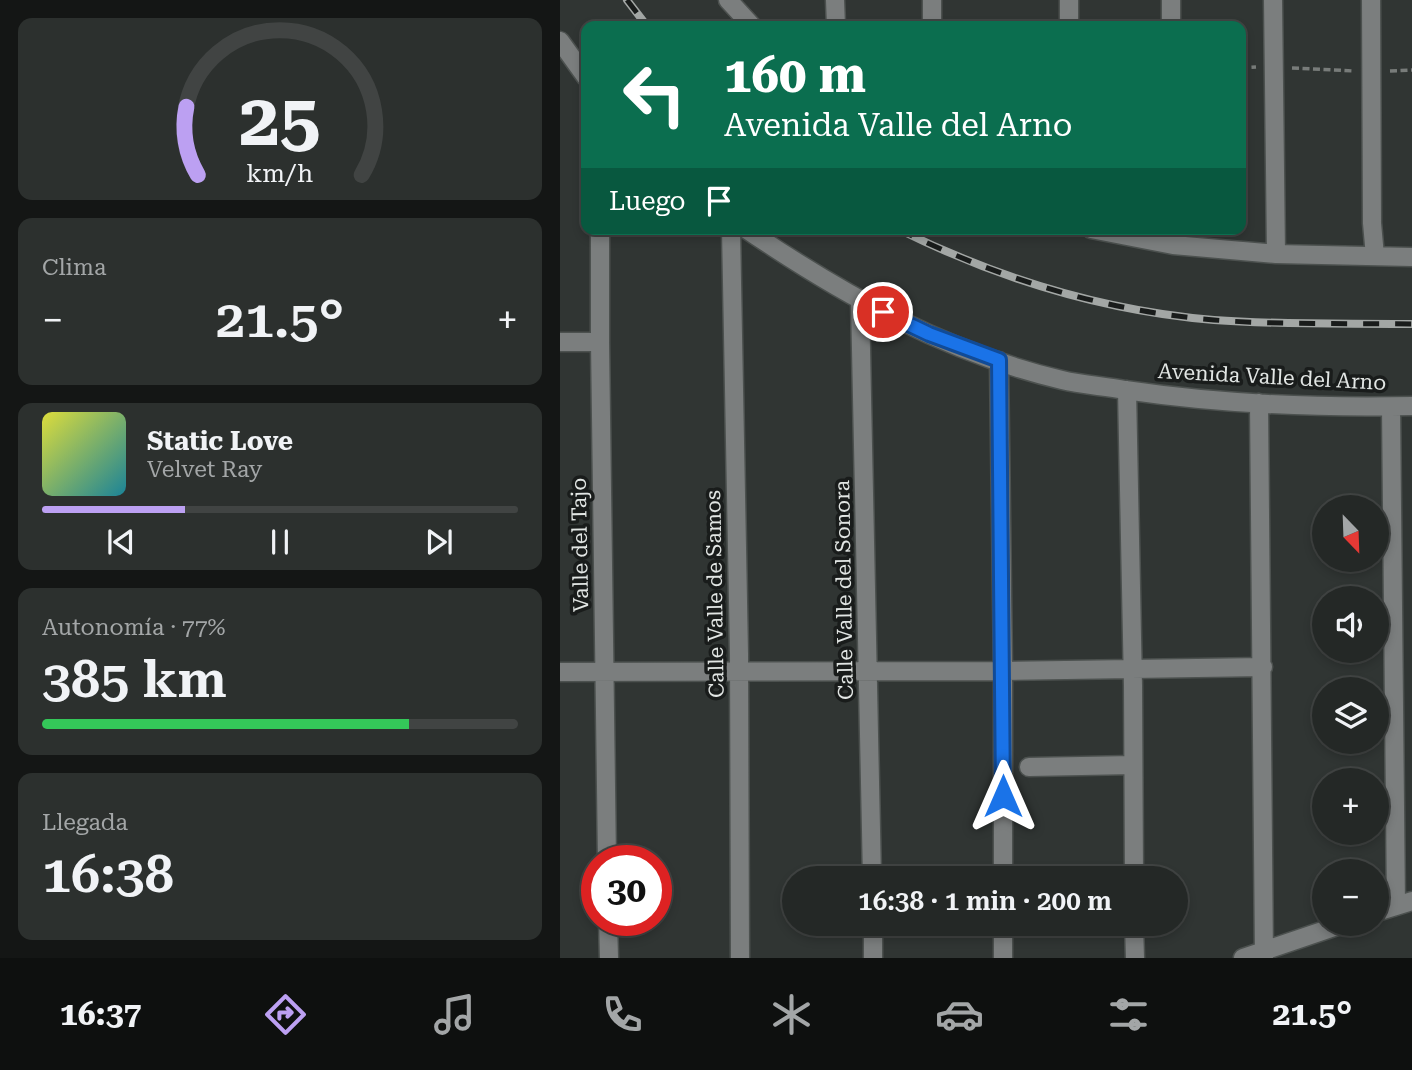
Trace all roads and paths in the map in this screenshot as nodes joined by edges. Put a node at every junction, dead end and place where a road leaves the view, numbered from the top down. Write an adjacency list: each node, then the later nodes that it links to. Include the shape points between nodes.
1 (728, 0): 8 (street)
2 (835, 0): 9 (street)
3 (932, 0): 10 (street)
4 (1069, 0): 11 (street)
5 (1171, 0): 12 (street)
6 (1273, 0): 14 (street)
7 (1371, 0): 18 (street)
8 (747, 21)
9 (836, 21)
10 (932, 21)
11 (1069, 21)
12 (1171, 21)
13 (561, 45): 17 (street)
14 (1274, 67): 15 (path); 18 (path); 24 (street)
15 (1246, 68)
16 (1412, 69): 18 (path)
17 (581, 71)
18 (1370, 72): 25 (street)
19 (600, 235): 29 (street, Valle del Tajo)
20 (731, 235): 39 (street, Calle Valle de Samos)
21 (755, 235): 27 (street, Avenida Valle del Arno)
22 (1152, 235): 23 (street)
23 (1173, 237): 24 (street)
24 (1276, 254): 25 (street)
25 (1375, 256): 26 (street)
26 (1412, 257)
27 (860, 301): 30 (street, Avenida Valle del Arno); 37 (street, Calle Valle del Sonora)
28 (560, 342): 29 (street)
29 (600, 342): 38 (street, Valle del Tajo)
30 (999, 360): 31 (street, Avenida Valle del Arno, via 1063,380); 40 (street)
31 (1127, 390): 32 (street, Avenida Valle del Arno); 35 (street)
32 (1259, 403): 34 (street, Avenida Valle del Arno); 36 (street)
33 (1412, 406): 34 (street, Avenida Valle del Arno)
34 (1391, 407): 48 (street)
35 (1132, 667): 36 (street); 40 (street); 42 (street)
36 (1263, 667): 54 (street)
37 (868, 670): 39 (street); 40 (street); 45 (street, Calle Valle del Sonora)
38 (604, 671): 39 (street); 41 (street); 44 (street, Valle del Tajo)
39 (739, 671): 56 (street, Calle Valle de Samos)
40 (1003, 671): 46 (street)
41 (560, 672)
42 (1133, 765): 43 (street); 47 (street)
43 (1029, 767)
44 (607, 845)
45 (872, 866)
46 (1003, 866)
47 (1134, 866)
48 (1404, 903)
49 (608, 936): 55 (street)
50 (873, 936): 57 (street)
51 (1003, 936): 58 (street)
52 (1135, 936): 59 (street)
53 (1312, 936): 54 (street)
54 (1264, 955): 60 (street)
55 (609, 958)
56 (740, 958)
57 (873, 958)
58 (1003, 958)
59 (1135, 958)
60 (1242, 958)

